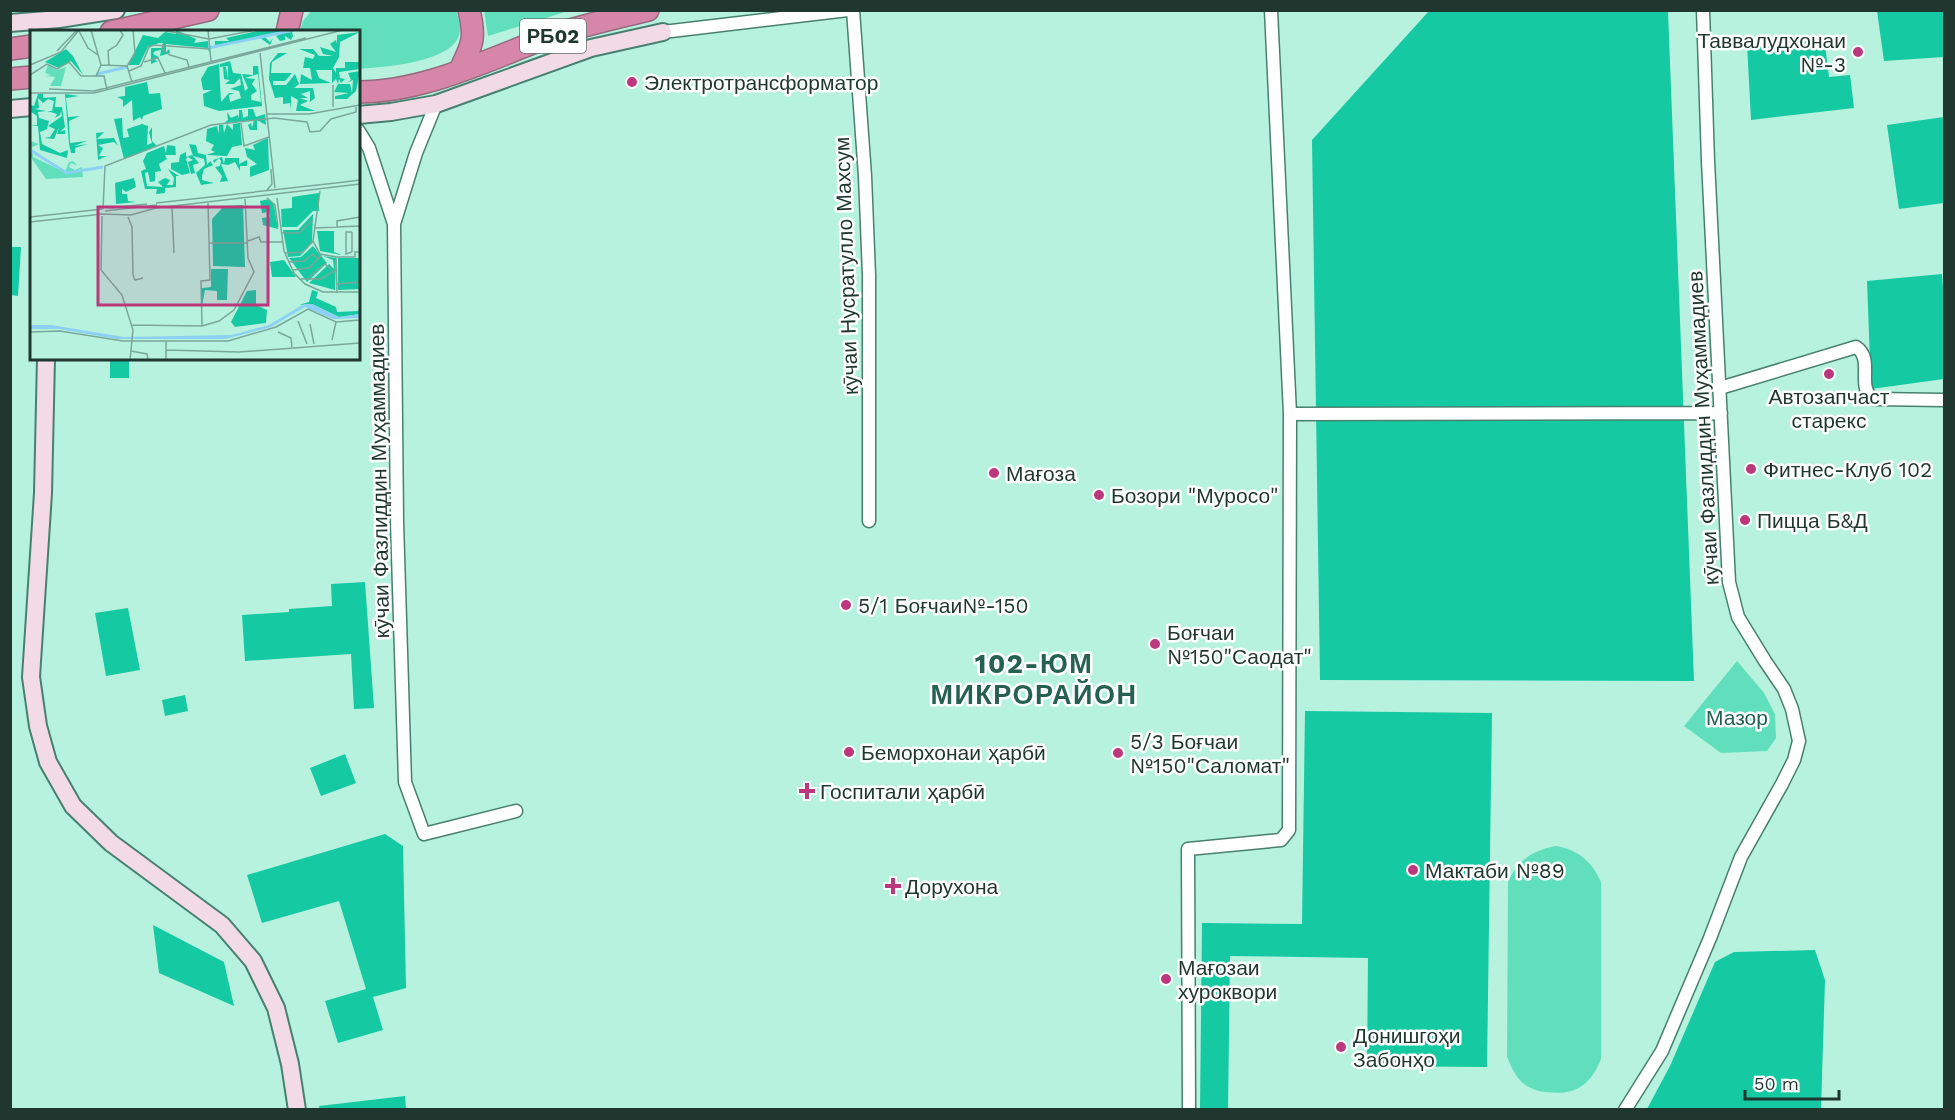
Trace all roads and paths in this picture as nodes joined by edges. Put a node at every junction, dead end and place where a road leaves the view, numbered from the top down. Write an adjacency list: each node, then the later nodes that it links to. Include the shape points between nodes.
1 (116, 10): 10 (street)
2 (208, 10): 12 (highway)
3 (292, 10): 13 (highway)
4 (469, 10): 17 (highway, via 473,43)
5 (648, 10): 17 (highway, РБ02, via 555,35)
6 (848, 10): 14 (street)
7 (853, 10): 32 (street, кӯчаи Нусратулло Махсум, via 869,275)
8 (1271, 10): 31 (street)
9 (1703, 10): 28 (street, кӯчаи Фазлиддин Муҳаммадиев)
10 (59, 15): 11 (street)
11 (10, 23)
12 (120, 30)
13 (287, 30)
14 (663, 32): 21 (street, via 591,48)
15 (30, 46): 16 (highway)
16 (10, 49)
17 (460, 70): 20 (highway, РБ02, via 431,81)
18 (30, 76): 19 (highway)
19 (10, 79)
20 (360, 92)
21 (436, 104): 24 (street); 26 (street)
22 (30, 107): 23 (street)
23 (10, 110)
24 (360, 115)
25 (360, 133): 26 (street, кӯчаи Фазлиддин Муҳаммадиев, via 369,148)
26 (394, 224): 33 (street, кӯчаи Фазлиддин Муҳаммадиев, via 405,782 424,834)
27 (46, 360): 34 (street, via 43,493 31,677 48,762 73,806 111,843 222,925 253,961 276,1008)
28 (1720, 388): 29 (street, via 1856,347 1865,357 1866,391 1874,399); 30 (street, кӯчаи Фазлиддин Муҳаммадиев)
29 (1944, 400)
30 (1721, 413): 31 (street); 36 (street, кӯчаи Фазлиддин Муҳаммадиев, via 1729,582 1738,617 1784,689 1799,741 1794,760 1741,857 1662,1051)
31 (1290, 414): 35 (street, via 1289,830 1281,840 1188,849)
32 (869, 521)
33 (516, 811)
34 (297, 1110)
35 (1190, 1110)
36 (1625, 1110)

